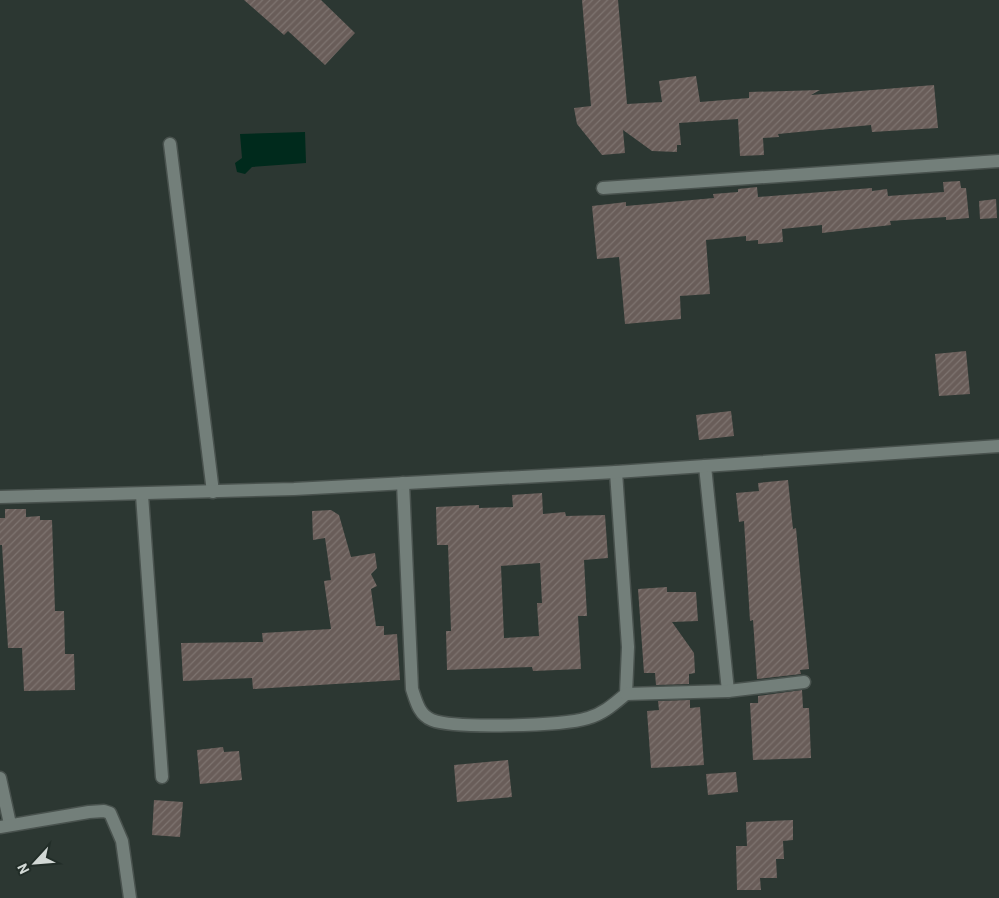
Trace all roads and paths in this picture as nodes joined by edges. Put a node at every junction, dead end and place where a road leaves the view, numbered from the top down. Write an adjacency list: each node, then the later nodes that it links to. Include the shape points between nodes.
1 (170, 144): 8 (street)
2 (999, 161): 3 (street)
3 (603, 188)
4 (999, 446): 5 (street)
5 (705, 466): 6 (street); 12 (street)
6 (616, 472): 7 (street); 13 (street, via 628,646)
7 (403, 482): 8 (street); 13 (street, via 412,689 418,708 431,720 528,725 588,718 608,709)
8 (213, 492): 9 (street)
9 (142, 495): 10 (street); 14 (street)
10 (0, 498)
11 (804, 682): 12 (street)
12 (728, 691): 13 (street)
13 (626, 694)
14 (162, 777)
15 (0, 778): 16 (street)
16 (5, 826): 17 (street, via 89,812 110,813 122,841)
17 (130, 898)

